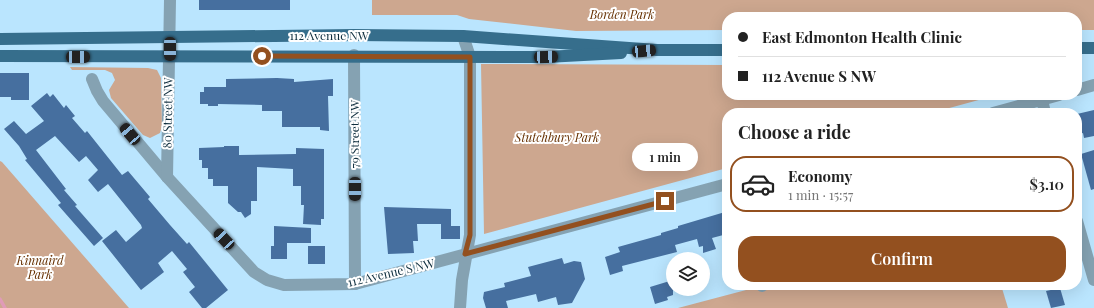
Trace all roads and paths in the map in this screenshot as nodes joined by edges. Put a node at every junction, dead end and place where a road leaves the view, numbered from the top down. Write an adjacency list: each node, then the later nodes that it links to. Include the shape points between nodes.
1 (170, 0): 3 (street, 80 Street NW)
2 (463, 36): 3 (main road, 112 Avenue NW); 7 (main road, 112 Avenue NW); 12 (street)
3 (170, 38): 4 (main road, 112 Avenue NW); 11 (street, 80 Street NW)
4 (0, 39)
5 (1082, 48): 6 (main road)
6 (1094, 48)
7 (657, 50): 8 (main road, 112 Avenue NW); 12 (main road, 112 Avenue NW, via 553,57)
8 (722, 50)
9 (354, 55): 11 (main road, 112 Avenue NW); 12 (main road, 112 Avenue NW); 23 (street, 79 Street NW)
10 (0, 56): 11 (main road, 112 Avenue NW)
11 (170, 57): 18 (street, 80 Street NW)
12 (470, 57): 21 (street, via 470,235)
13 (92, 78): 18 (street, 112 Avenue S NW, via 103,101)
14 (1094, 85): 15 (street)
15 (1082, 89)
16 (1035, 100): 17 (street)
17 (1009, 108)
18 (167, 177): 23 (street, 112 Avenue S NW, via 260,277 284,285)
19 (722, 185): 21 (street, 112 Avenue S NW)
20 (1082, 238): 22 (street)
21 (465, 254): 23 (street, 112 Avenue S NW); 24 (street)
22 (1094, 280)
23 (355, 284)
24 (460, 308)

